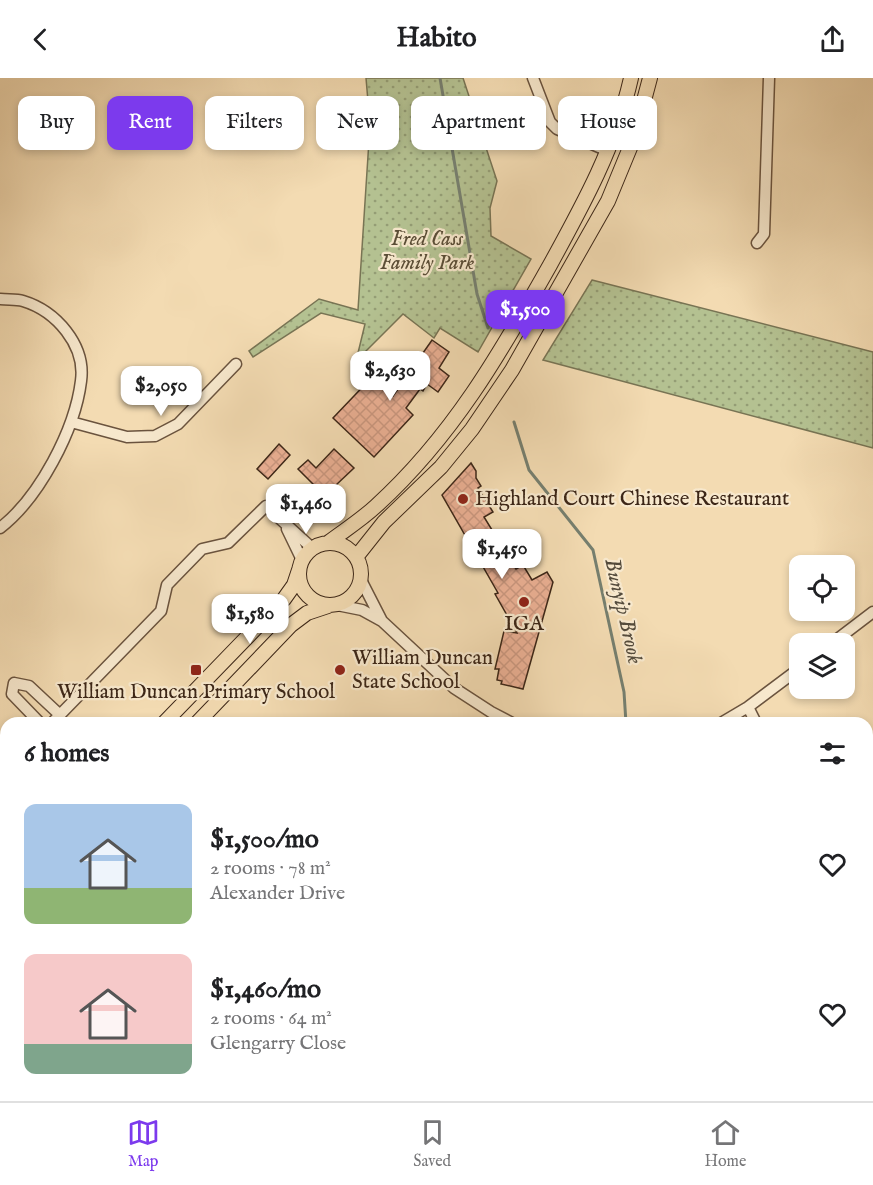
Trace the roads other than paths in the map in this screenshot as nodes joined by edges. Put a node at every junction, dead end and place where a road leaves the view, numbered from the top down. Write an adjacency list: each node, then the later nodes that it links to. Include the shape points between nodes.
1 (533, 78): 5 (street, via 550,122 557,129)
2 (631, 78): 5 (main road)
3 (650, 78): 14 (main road, via 634,138 608,201 512,370 472,429)
4 (770, 78): 6 (street, via 764,234)
5 (608, 151): 12 (main road, via 583,206 475,392 421,461 376,506)
6 (757, 243)
7 (0, 299): 9 (street, via 20,300 43,310 74,344 81,381)
8 (236, 364): 9 (street, via 178,424 155,436 127,437)
9 (71, 422): 11 (street, via 43,481 22,509)
10 (284, 523): 13 (street); 15 (street); 25 (street, via 266,506 228,543 202,549 167,585 161,611)
11 (0, 528)
12 (328, 542): 13 (main road); 14 (main road, via 344,545)
13 (312, 548): 15 (main road)
14 (357, 556): 16 (main road)
15 (301, 565): 17 (main road, via 300,581 308,596 317,603); 26 (main road, via 284,599)
16 (362, 580): 17 (main road, via 350,598); 19 (street)
17 (333, 605): 19 (street, via 362,610); 27 (main road, via 306,613 291,625)
18 (873, 612): 20 (street)
19 (382, 621): 28 (street, via 454,688)
20 (845, 633)
21 (789, 676): 22 (street)
22 (748, 707): 29 (street); 30 (street)
23 (34, 717): 24 (street, via 12,694 14,683 29,686)
24 (54, 717)
25 (58, 717)
26 (170, 717)
27 (203, 717)
28 (501, 717)
29 (732, 717)
30 (753, 717)

